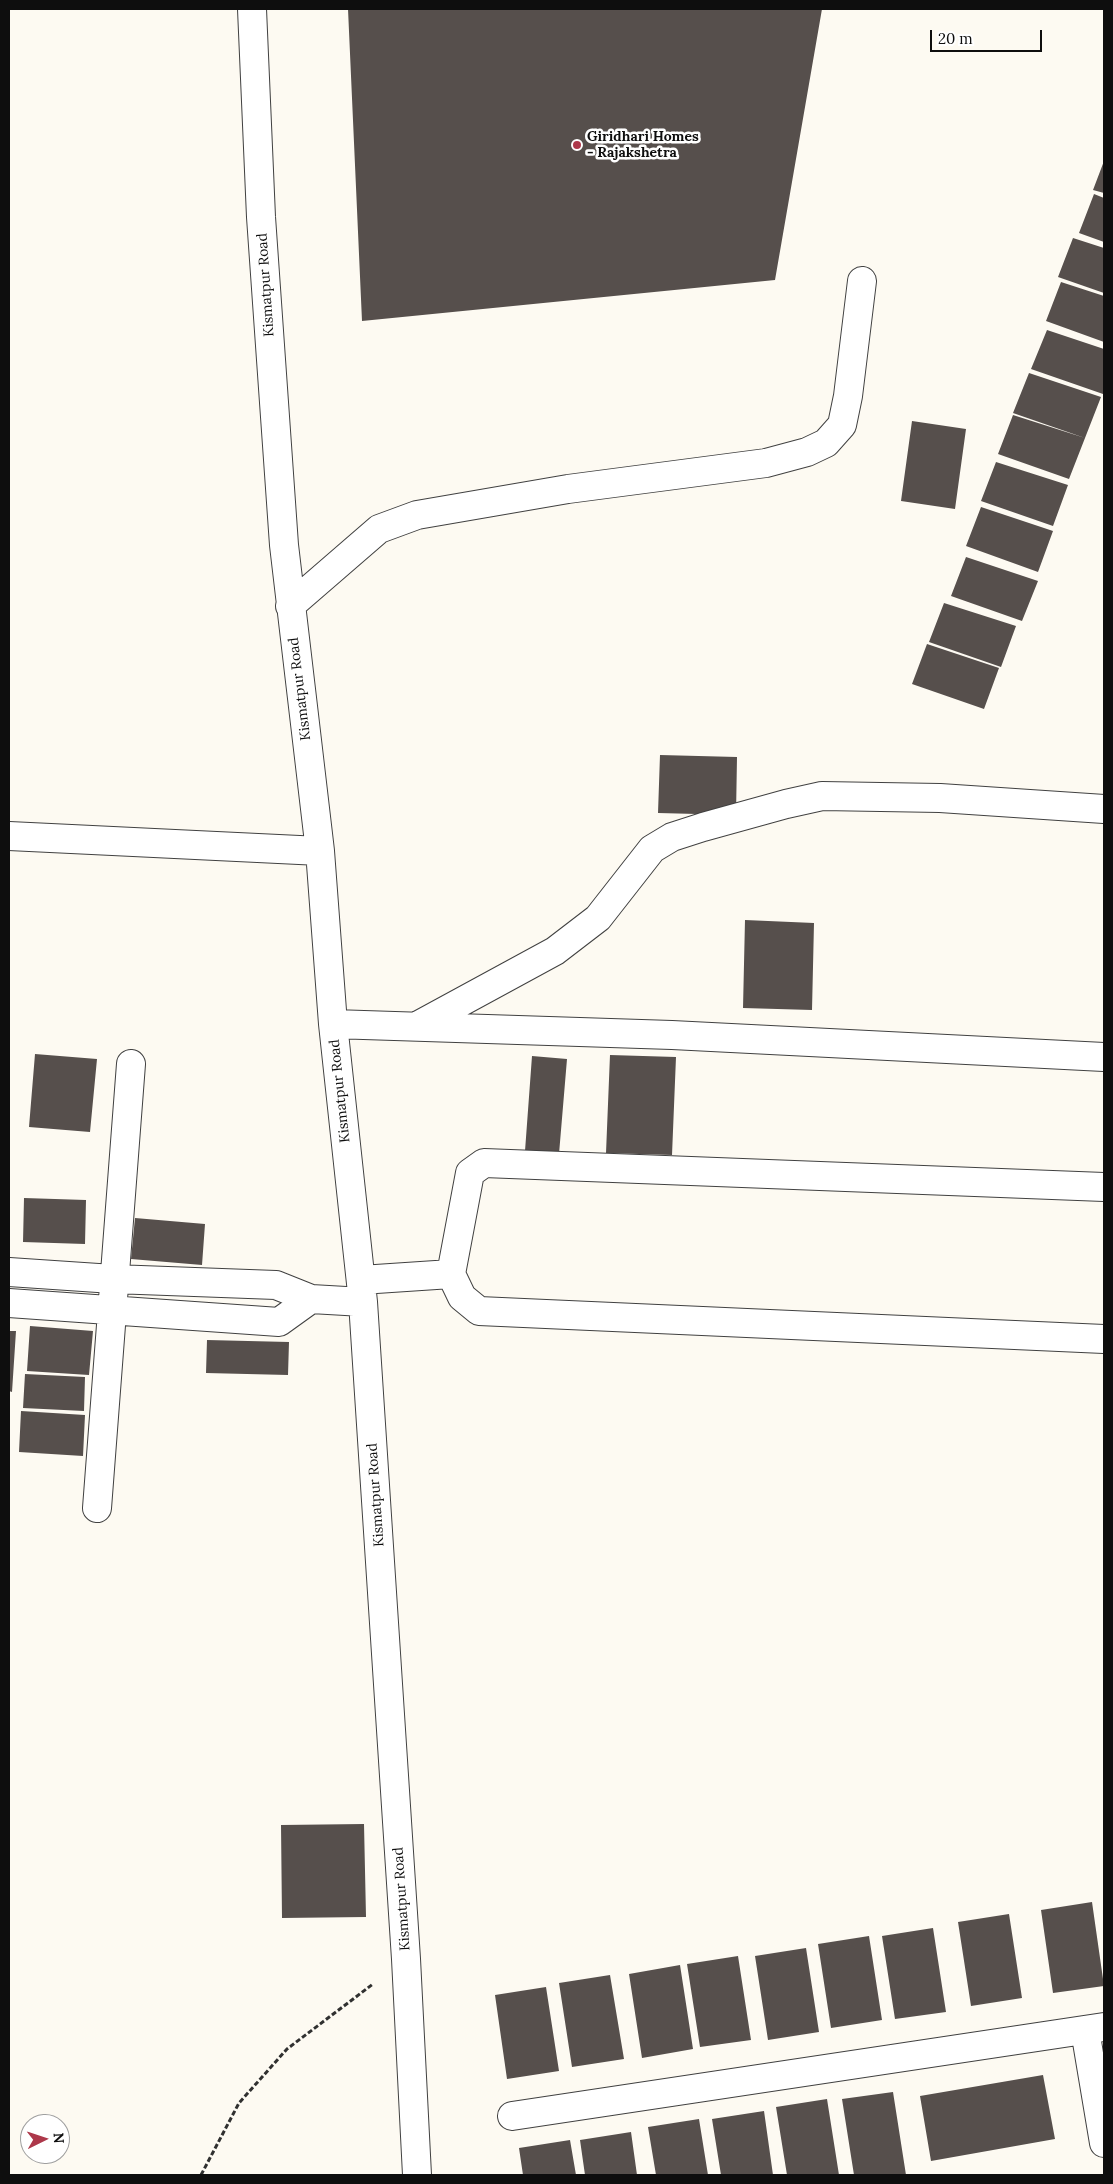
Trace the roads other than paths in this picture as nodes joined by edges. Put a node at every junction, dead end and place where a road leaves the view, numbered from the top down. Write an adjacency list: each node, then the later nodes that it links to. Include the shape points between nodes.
1 (252, 9): 3 (street, Kismatpur Road, via 261,217)
2 (862, 282): 3 (street, via 842,425 826,443 807,452 766,463 568,489 417,515 380,529)
3 (290, 606): 6 (street, Kismatpur Road)
4 (1104, 808): 8 (street, via 940,798 822,796 703,827 672,837 652,849 598,918 555,951)
5 (9, 836): 6 (street)
6 (320, 851): 7 (street, Kismatpur Road)
7 (333, 1024): 8 (street); 15 (street, Kismatpur Road)
8 (416, 1027): 9 (street, via 672,1035)
9 (1104, 1057)
10 (131, 1064): 14 (street)
11 (1104, 1187): 13 (street, via 484,1163 470,1173)
12 (9, 1272): 14 (street)
13 (451, 1274): 15 (street); 19 (street, via 462,1297 479,1311)
14 (113, 1279): 16 (street, via 276,1285); 18 (street)
15 (362, 1291): 16 (street); 24 (street, Kismatpur Road)
16 (311, 1299): 18 (street, via 279,1322)
17 (9, 1303): 18 (street)
18 (111, 1309): 20 (street)
19 (1104, 1339)
20 (97, 1508)
21 (1094, 2029): 22 (street); 23 (street)
22 (512, 2116)
23 (1104, 2143)
24 (417, 2175)

